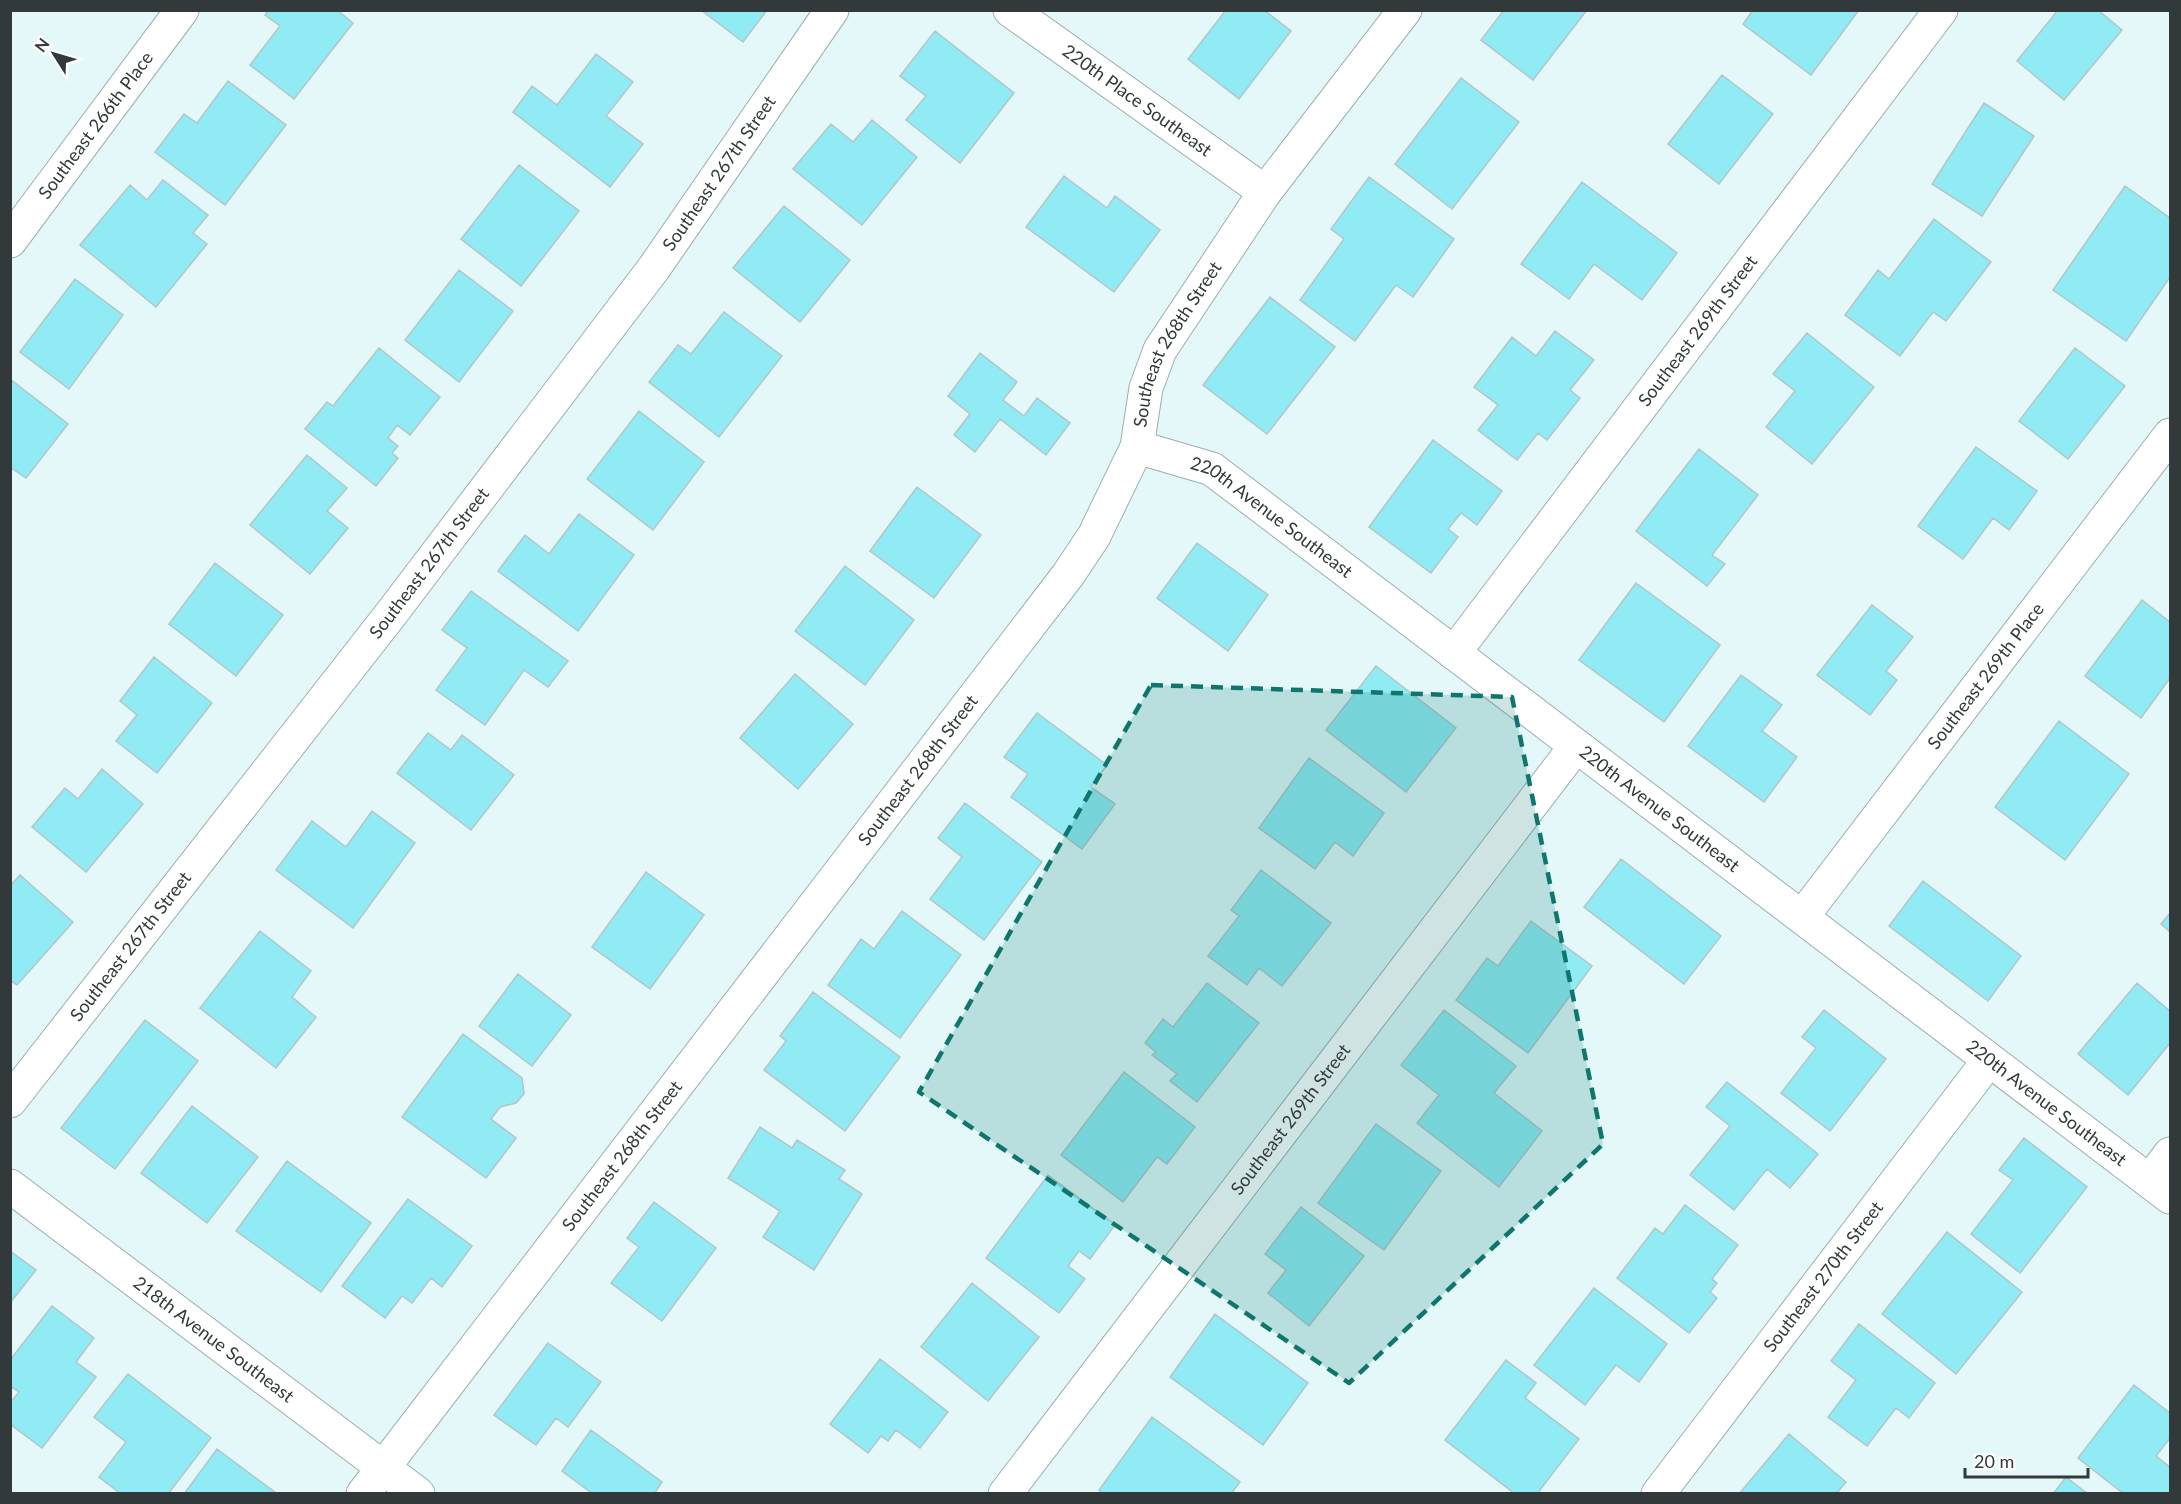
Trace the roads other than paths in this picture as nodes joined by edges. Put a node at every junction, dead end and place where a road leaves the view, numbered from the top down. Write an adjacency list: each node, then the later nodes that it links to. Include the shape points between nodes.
1 (182, 10): 7 (street, Southeast 266th Place)
2 (832, 10): 14 (street, Southeast 267th Street, via 654,268 398,605)
3 (1010, 10): 6 (street, 220th Place Southeast)
4 (1405, 10): 6 (street, Southeast 268th Street)
5 (1941, 10): 10 (street, Southeast 269th Street)
6 (1265, 192): 9 (street, Southeast 268th Street, via 1160,350 1146,388)
7 (10, 242)
8 (2170, 435): 12 (street, Southeast 269th Place)
9 (1137, 447): 10 (street, 220th Avenue Southeast, via 1212,469); 18 (street, Southeast 268th Street, via 1094,536 1068,575)
10 (1454, 653): 11 (street, 220th Avenue Southeast)
11 (1576, 746): 12 (street, 220th Avenue Southeast); 21 (street, Southeast 269th Street)
12 (1802, 918): 13 (street, 220th Avenue Southeast)
13 (1989, 1060): 17 (street, 220th Avenue Southeast); 22 (street, Southeast 270th Street)
14 (10, 1101)
15 (2170, 1154): 17 (street)
16 (10, 1186): 18 (street, 218th Avenue Southeast)
17 (2160, 1189)
18 (383, 1468): 19 (street, Southeast 268th Street); 20 (street, 218th Avenue Southeast)
19 (363, 1494)
20 (418, 1494)
21 (1005, 1494)
22 (1658, 1494)

